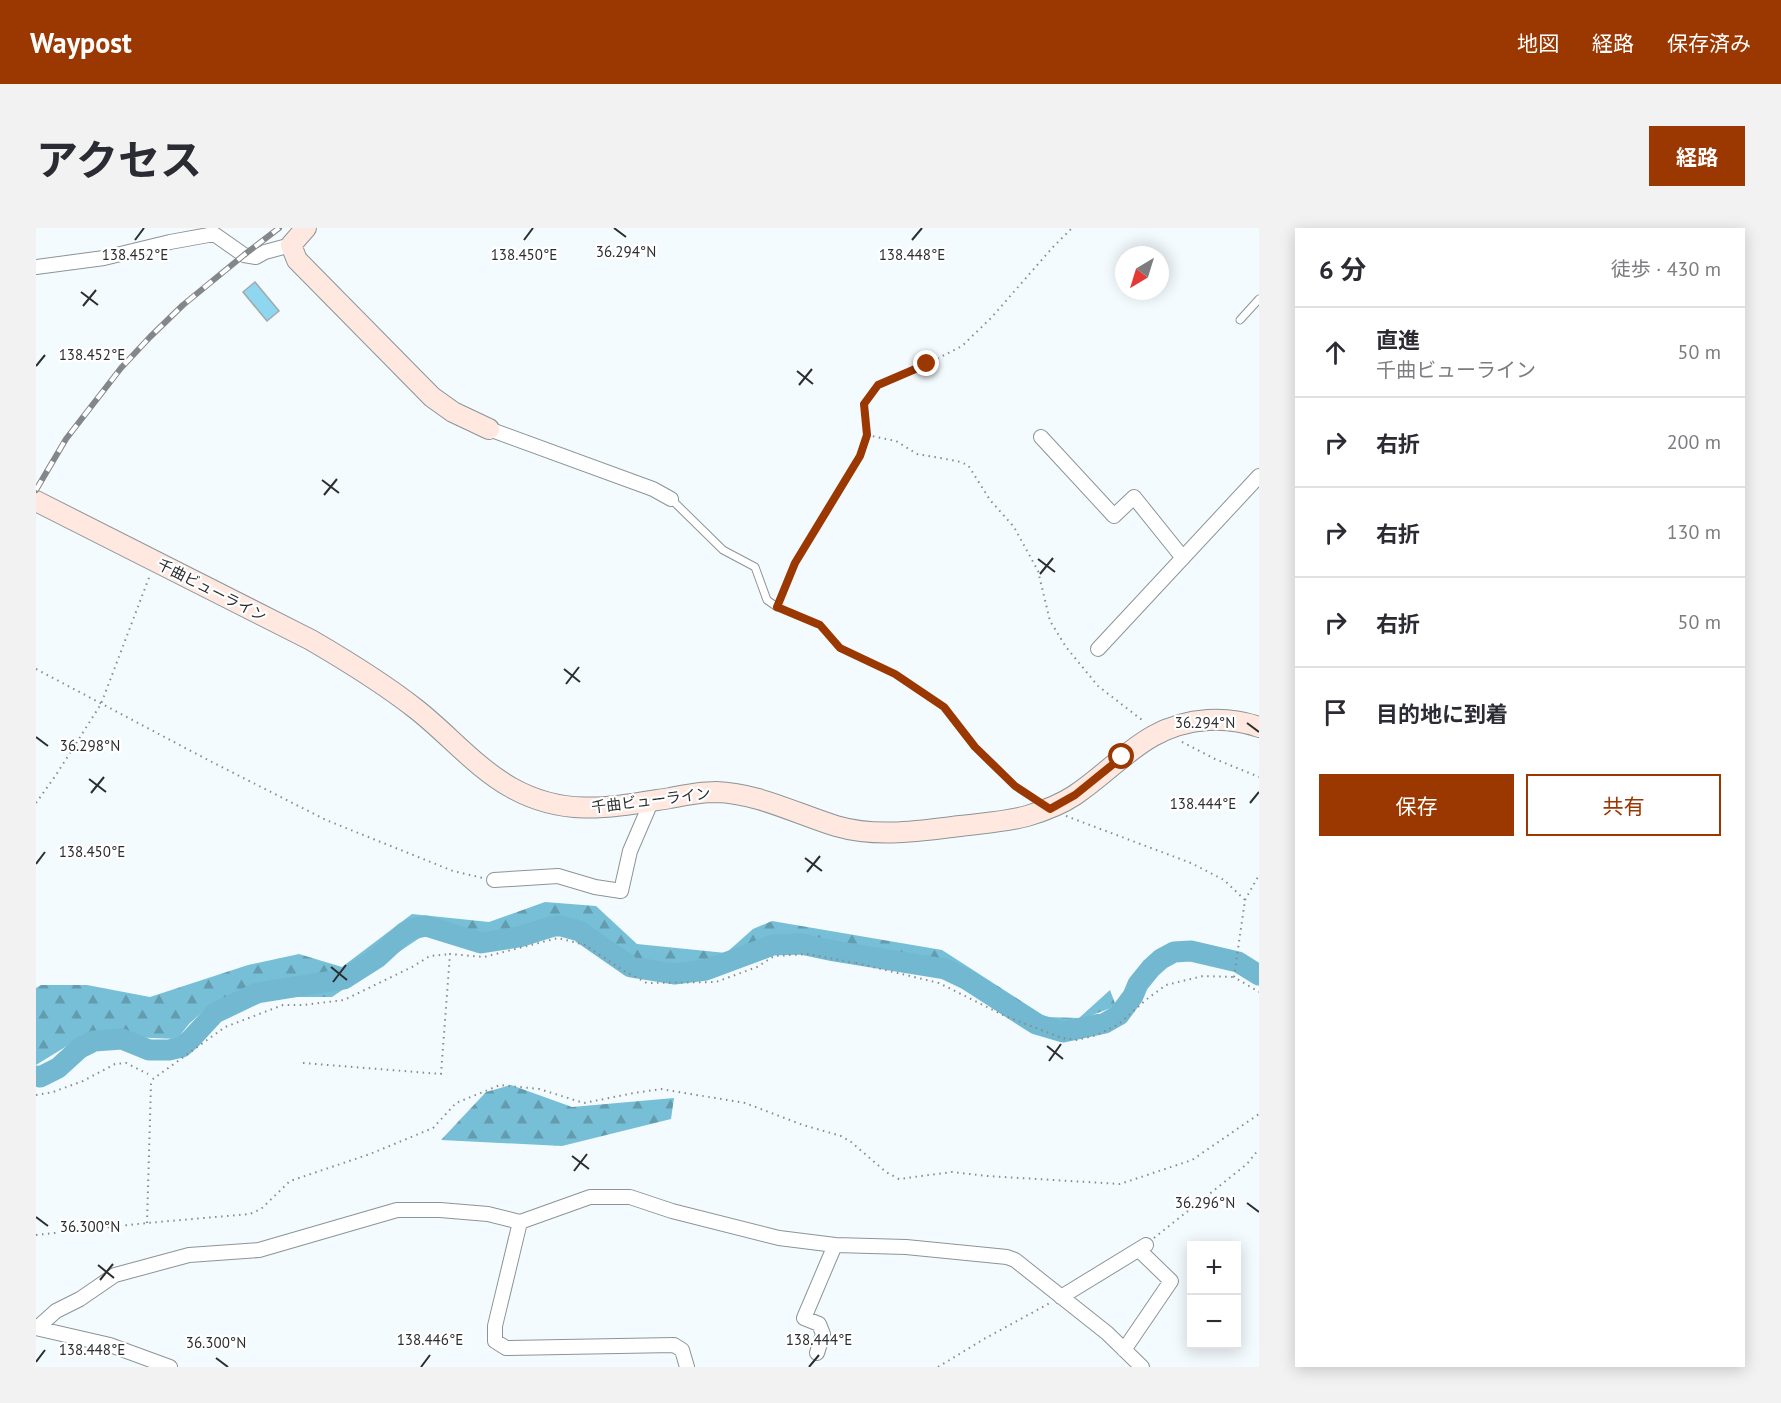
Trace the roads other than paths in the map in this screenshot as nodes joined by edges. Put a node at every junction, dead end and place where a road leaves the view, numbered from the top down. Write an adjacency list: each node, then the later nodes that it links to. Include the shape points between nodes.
1 (306, 228): 3 (street)
2 (215, 231): 3 (street, via 244,255 256,257); 4 (street, via 104,258)
3 (291, 245): 7 (street, via 297,260 432,397)
4 (36, 267)
5 (1259, 299): 6 (lane)
6 (1240, 320)
7 (489, 429): 10 (street, via 653,489)
8 (1041, 437): 12 (street, via 1114,516 1134,497)
9 (1259, 476): 12 (street)
10 (670, 500): 13 (lane, via 723,550 755,567 767,600)
11 (36, 501): 16 (street, 千曲ビューライン, via 354,665 417,710 512,788 560,806 590,809)
12 (1183, 558): 14 (street)
13 (777, 607)
14 (1098, 649)
15 (1259, 726): 16 (street, 千曲ビューライン, via 1236,720 1191,721 1173,726 1145,740 1075,795 1050,809 1002,821 882,833 838,826 736,794 716,792)
16 (652, 800): 17 (street, via 630,851 621,891 558,876)
17 (494, 880)
18 (520, 1222): 19 (street, via 590,1197 630,1197 779,1238); 21 (street, via 488,1214 397,1210 259,1250 189,1255 115,1275); 25 (street, via 495,1326 495,1341 506,1348 674,1345 682,1350)
19 (835, 1245): 20 (street, via 1007,1257); 23 (street, via 804,1318 819,1324 823,1334)
20 (1061, 1297): 22 (street); 22 (street, via 1142,1247 1171,1281)
21 (36, 1328): 24 (street, via 110,1345)
22 (1124, 1350): 26 (street)
23 (816, 1353)
24 (170, 1367)
25 (687, 1367)
26 (1142, 1367)

